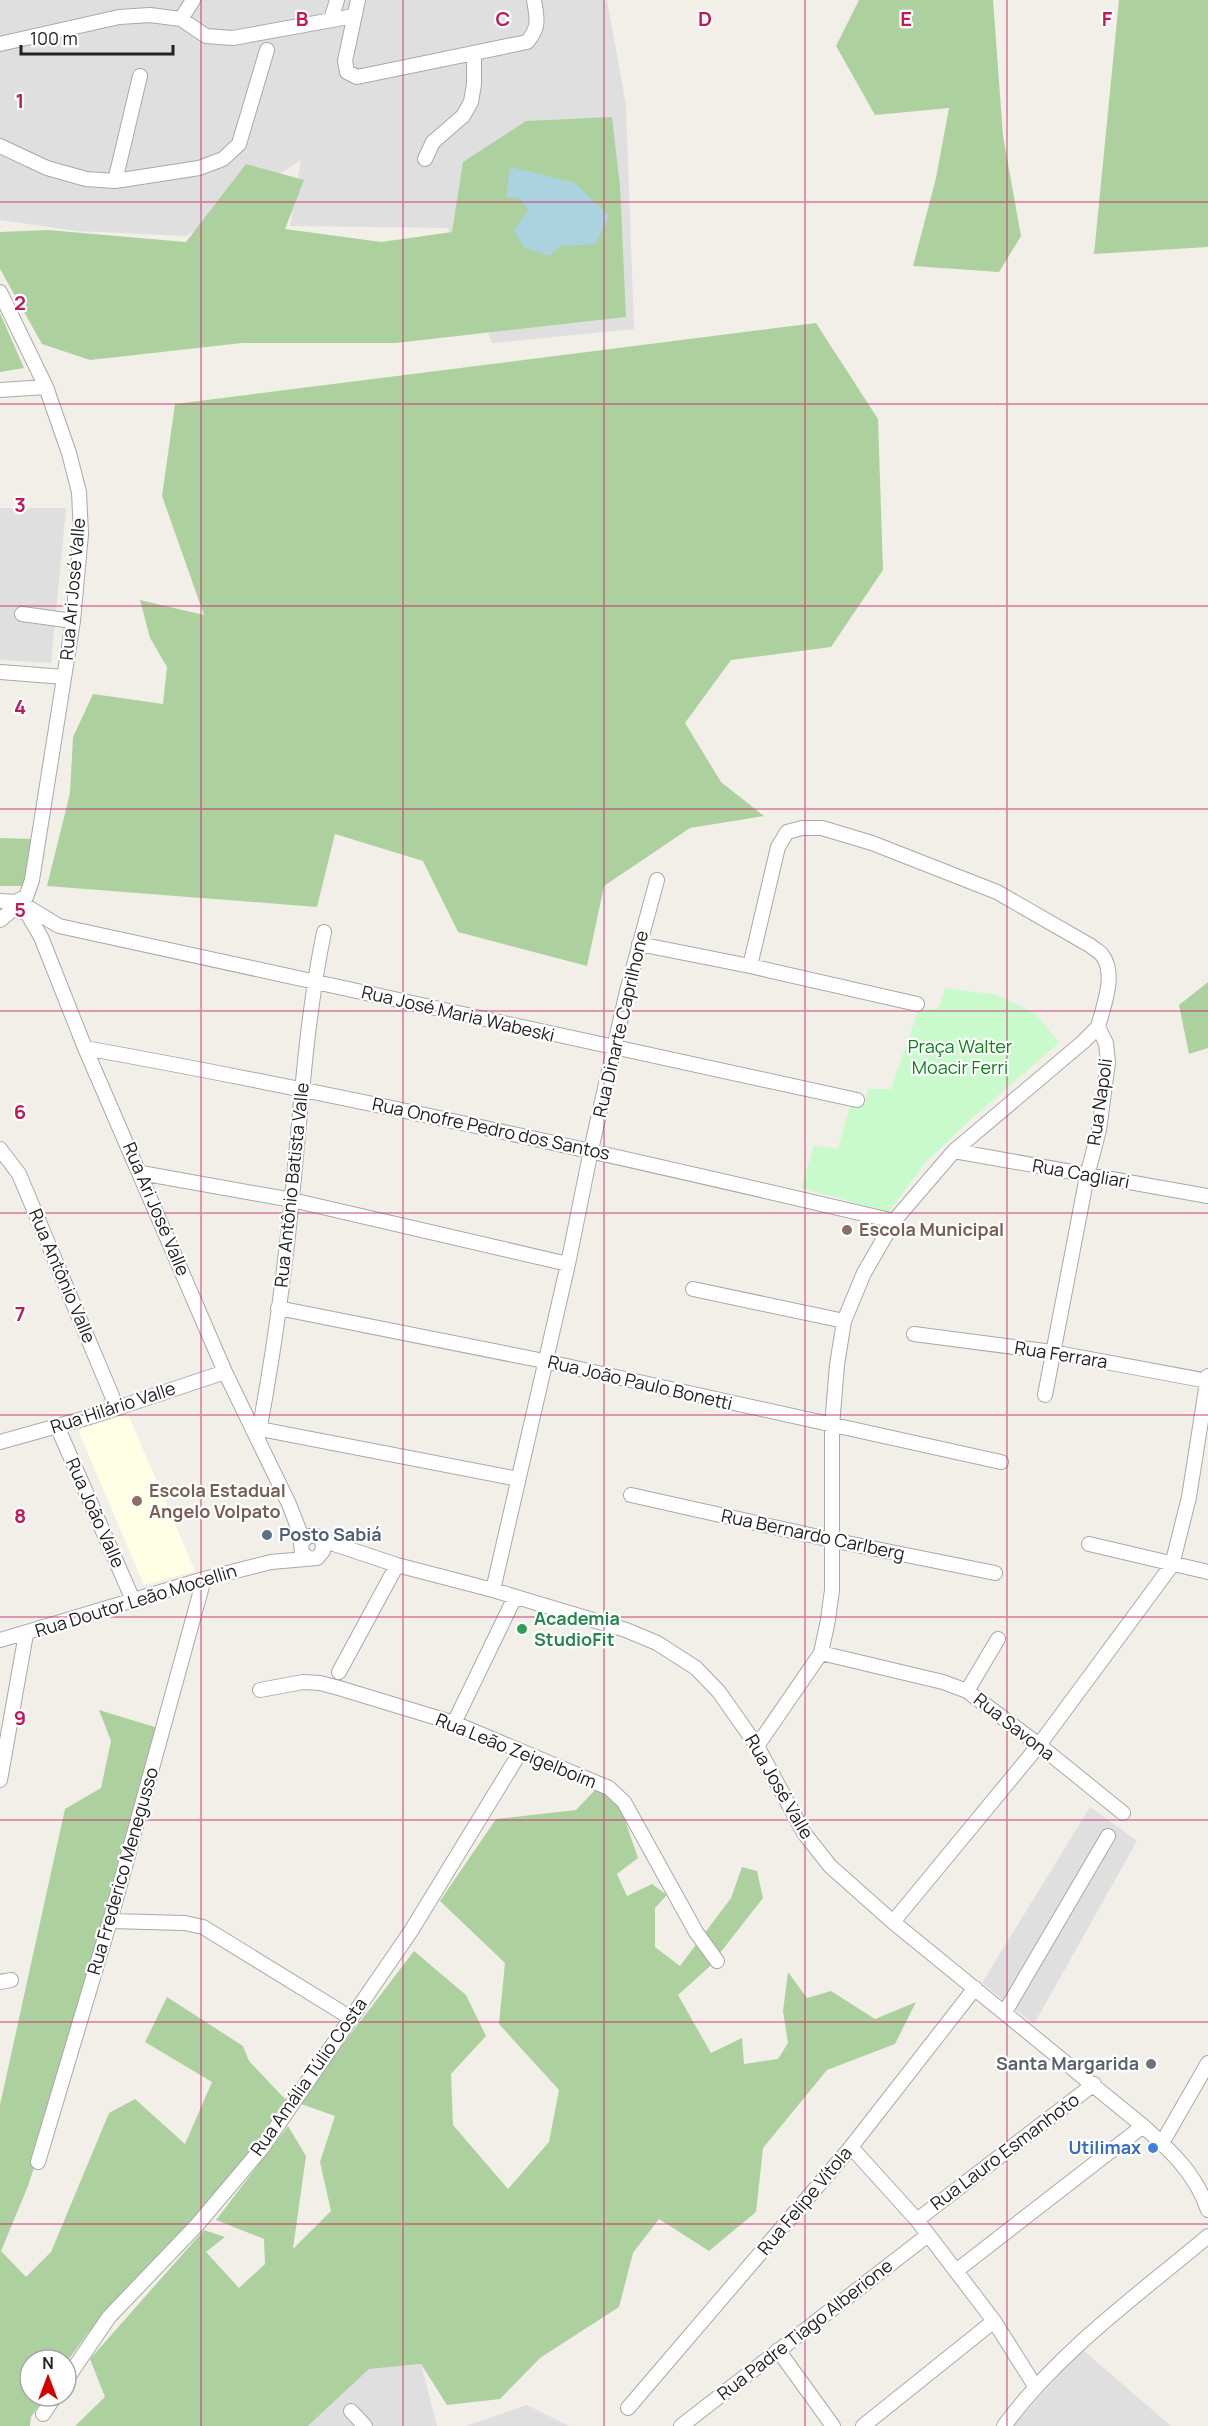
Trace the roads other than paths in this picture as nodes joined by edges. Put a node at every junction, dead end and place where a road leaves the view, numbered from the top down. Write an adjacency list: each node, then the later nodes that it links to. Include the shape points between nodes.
1 (192, 0): 6 (street)
2 (337, 0): 7 (street)
3 (358, 0): 5 (street)
4 (534, 0): 10 (street, via 538,23 527,42)
5 (354, 15): 7 (street); 10 (street, via 345,61 347,72 357,77)
6 (182, 19): 7 (street, via 206,36 233,38); 8 (street, via 119,17)
7 (331, 20)
8 (0, 44)
9 (267, 50): 14 (street, via 239,144 223,159 199,168)
10 (474, 54): 13 (street, via 471,102 463,116 433,142)
11 (140, 76): 14 (street)
12 (0, 146): 14 (street, via 47,168 86,179)
13 (425, 159)
14 (115, 181)
15 (0, 292): 16 (street, Rua Ari José Valle)
16 (46, 387): 17 (street); 19 (street, Rua Ari José Valle, via 79,492 81,534)
17 (0, 390)
18 (22, 614): 19 (street)
19 (73, 621): 21 (street, Rua Ari José Valle)
20 (0, 672): 21 (street)
21 (64, 677): 23 (street, Rua Ari José Valle, via 32,880)
22 (657, 880): 27 (street, Rua Dinarte Caprilhone)
23 (14, 907): 24 (street, Rua José Maria Wabeski); 26 (street, Rua Ari José Valle)
24 (59, 926): 26 (street); 29 (street, Rua José Maria Wabeski)
25 (324, 932): 29 (street, Rua Antônio Batista Valle)
26 (40, 937): 32 (street, Rua Ari José Valle)
27 (639, 944): 28 (street); 33 (street, Rua Dinarte Caprilhone)
28 (750, 966): 30 (street); 31 (street, via 778,847 787,832 822,828 872,843 997,892 1091,946 1103,956 1108,968 1107,993)
29 (314, 981): 33 (street, Rua José Maria Wabeski); 34 (street, Rua Antônio Batista Valle)
30 (917, 1004)
31 (1098, 1026): 38 (street); 40 (street, Rua Napoli, via 1106,1043 1108,1062 1099,1130)
32 (85, 1048): 34 (street, Rua Onofre Pedro dos Santos); 39 (street, Rua Ari José Valle)
33 (614, 1049): 35 (street, Rua José Maria Wabeski); 37 (street, Rua Dinarte Caprilhone)
34 (303, 1088): 37 (street, Rua Onofre Pedro dos Santos); 42 (street, Rua Antônio Batista Valle)
35 (857, 1100)
36 (0, 1149): 54 (street, Rua Antônio Valle, via 19,1174)
37 (591, 1150): 43 (street, Rua Onofre Pedro dos Santos); 44 (street, Rua Dinarte Caprilhone)
38 (954, 1151): 40 (street, Rua Cagliari); 43 (street)
39 (141, 1173): 42 (street); 51 (street, Rua Ari José Valle)
40 (1087, 1176): 41 (street, Rua Cagliari); 49 (street, Rua Napoli)
41 (1208, 1196)
42 (292, 1200): 44 (street); 46 (street, Rua Antônio Batista Valle)
43 (894, 1221): 47 (street, via 864,1274)
44 (568, 1264): 50 (street, Rua Dinarte Caprilhone)
45 (693, 1289): 47 (street)
46 (279, 1308): 50 (street, Rua João Paulo Bonetti); 57 (street, Rua Antônio Batista Valle)
47 (844, 1321): 56 (street)
48 (914, 1334): 49 (street, Rua Ferrara)
49 (1052, 1352): 52 (street, Rua Ferrara); 53 (street, Rua Napoli)
50 (544, 1362): 56 (street, Rua João Paulo Bonetti); 60 (street, Rua Dinarte Caprilhone)
51 (225, 1372): 54 (street, Rua Hilário Valle); 57 (street, Rua Ari José Valle)
52 (1208, 1379): 66 (street, via 1189,1497)
53 (1045, 1395)
54 (117, 1408): 55 (street, Rua Hilário Valle)
55 (57, 1426): 58 (street, Rua Hilário Valle); 72 (street, Rua João Valle)
56 (832, 1426): 59 (street, Rua João Paulo Bonetti); 62 (street)
57 (259, 1433): 60 (street); 64 (street, Rua Ari José Valle)
58 (0, 1442)
59 (1001, 1462)
60 (518, 1479): 70 (street, Rua Dinarte Caprilhone)
61 (631, 1496): 62 (street, Rua Bernardo Carlberg)
62 (832, 1540): 68 (street, Rua Bernardo Carlberg); 76 (street, via 831,1600)
63 (1089, 1545): 66 (street)
64 (311, 1546): 65 (street, Rua José Valle, via 360,1552); 69 (street, Rua Doutor Leão Mocellin, via 272,1562)
65 (397, 1565): 70 (street, Rua José Valle); 77 (street)
66 (1172, 1565): 67 (street); 81 (street)
67 (1208, 1572)
68 (994, 1573)
69 (204, 1579): 72 (street, Rua Doutor Leão Mocellin); 87 (street, Rua Frederico Menegusso)
70 (493, 1590): 71 (street, Rua José Valle)
71 (515, 1597): 80 (street); 82 (street, Rua José Valle, via 657,1643 696,1668 719,1692)
72 (133, 1600): 73 (street, Rua Doutor Leão Mocellin)
73 (26, 1634): 75 (street, Rua Doutor Leão Mocellin); 84 (street)
74 (998, 1639): 79 (street)
75 (0, 1640)
76 (820, 1653): 79 (street, Rua Savona); 82 (street)
77 (339, 1672)
78 (260, 1690): 80 (street, Rua Leão Zeigelboim, via 320,1683)
79 (967, 1691): 81 (street, Rua Savona)
80 (454, 1723): 83 (street, Rua Leão Zeigelboim)
81 (1039, 1745): 85 (street, Rua Savona); 88 (street)
82 (757, 1746): 88 (street, Rua José Valle, via 804,1833 830,1866)
83 (521, 1751): 89 (street, Rua Leão Zeigelboim, via 609,1788 624,1802 696,1932); 92 (street, Rua Amália Túlio Costa, via 411,1931)
84 (0, 1780)
85 (1123, 1814)
86 (1108, 1836): 91 (street)
87 (110, 1921): 92 (street, via 203,1927); 98 (street, Rua Frederico Menegusso)
88 (892, 1922): 90 (street, Rua José Valle)
89 (717, 1961)
90 (975, 1988): 91 (street, Rua José Valle); 97 (street, Rua Felipe Vítola)
91 (1005, 2012): 94 (street, Rua José Valle)
92 (351, 2018): 106 (street, Rua Amália Túlio Costa, via 262,2148 197,2225 110,2317)
93 (1208, 2063): 96 (street)
94 (1094, 2085): 95 (street, Rua José Valle); 100 (street, Rua Lauro Esmanhoto)
95 (1143, 2126): 96 (street, Rua José Valle); 103 (street)
96 (1162, 2143): 99 (street, Rua José Valle, via 1196,2182)
97 (851, 2147): 100 (street); 109 (street, Rua Felipe Vítola)
98 (38, 2162)
99 (1208, 2211)
100 (917, 2220): 101 (street)
101 (928, 2235): 103 (street); 105 (street, Rua Padre Tiago Alberione)
102 (1208, 2236): 107 (street, via 1076,2346)
103 (956, 2271): 104 (street)
104 (994, 2320): 107 (street); 115 (street)
105 (778, 2350): 113 (street, Rua Padre Tiago Alberione); 114 (street)
106 (78, 2363)
107 (1035, 2386): 116 (street)
108 (47, 2408): 111 (street)
109 (628, 2408)
110 (351, 2411): 112 (street)
111 (43, 2414)
112 (365, 2426)
113 (681, 2426)
114 (833, 2426)
115 (862, 2426)
116 (1004, 2426)

